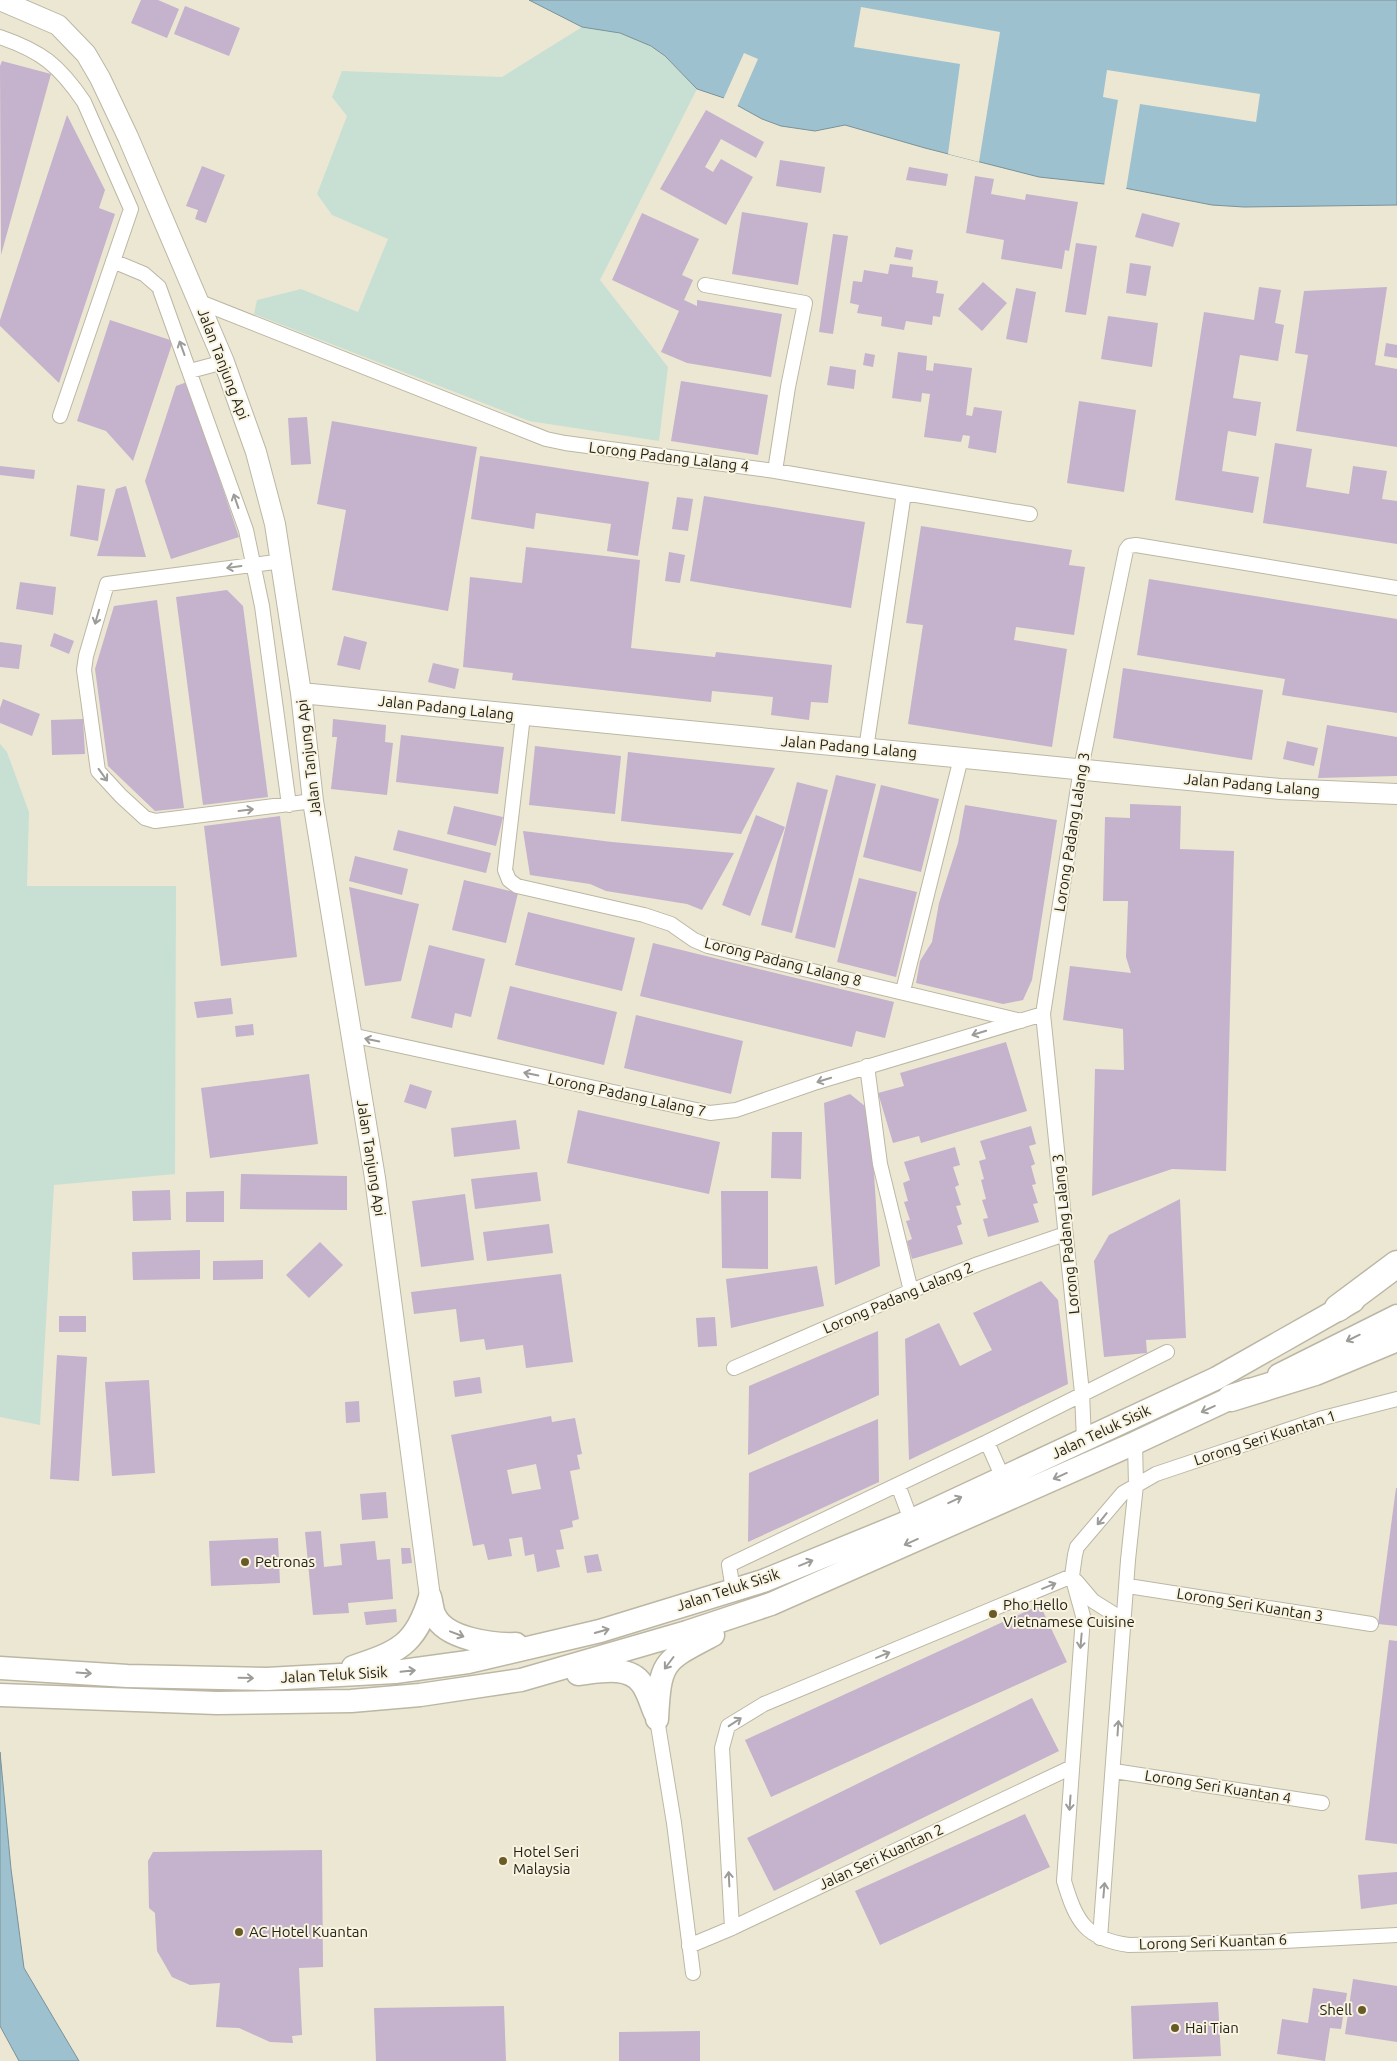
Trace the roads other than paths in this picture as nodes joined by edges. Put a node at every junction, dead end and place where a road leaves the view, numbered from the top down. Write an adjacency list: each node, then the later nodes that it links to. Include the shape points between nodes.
1 (1, 0): 2 (street); 6 (street, Jalan Tanjung Api, via 58,25 86,54 128,137)
2 (0, 5)
3 (0, 37): 4 (street, via 27,46 42,56 62,73 84,102 132,209)
4 (113, 261): 8 (street, one-way to 4, via 159,287 144,274); 9 (street)
5 (705, 285): 10 (street, via 805,303)
6 (200, 302): 7 (street, Jalan Tanjung Api); 10 (street, Lorong Padang Lalang 4, via 546,439)
7 (224, 362): 8 (street); 13 (street, Jalan Tanjung Api, via 268,490)
8 (190, 371): 14 (street, one-way to 8, via 246,530)
9 (60, 416)
10 (775, 471): 11 (street, Lorong Padang Lalang 4)
11 (904, 493): 12 (street, Lorong Padang Lalang 4); 18 (street)
12 (1030, 514)
13 (283, 561): 14 (street); 16 (street, Jalan Tanjung Api)
14 (254, 565): 23 (street); 23 (street, one-way to 23, via 108,584 84,670 98,771 121,796 150,819)
15 (1397, 588): 20 (street, Lorong Padang Lalang 3, via 1146,546 1129,546)
16 (301, 693): 17 (street, Jalan Padang Lalang); 22 (street, Jalan Tanjung Api)
17 (523, 716): 18 (street, Jalan Padang Lalang); 24 (street, Lorong Padang Lalang 8, via 506,870 509,880 517,886 644,914 671,924 708,946)
18 (866, 749): 19 (street, Jalan Padang Lalang)
19 (961, 758): 20 (street, Jalan Padang Lalang); 24 (street)
20 (1081, 768): 21 (street, Jalan Padang Lalang, via 1280,789); 25 (street, Lorong Padang Lalang 3)
21 (1397, 794)
22 (313, 801): 23 (street); 27 (street, Jalan Tanjung Api)
23 (289, 805)
24 (903, 991): 26 (street, Lorong Padang Lalang 8)
25 (1043, 1014): 26 (street, Lorong Padang Lalang 7); 29 (street, Lorong Padang Lalang 3)
26 (1021, 1021): 28 (street, Lorong Padang Lalang 7, one-way to 28)
27 (351, 1035): 28 (street, Lorong Padang Lalang 7, one-way to 27, via 736,1110 710,1113); 51 (street, Jalan Tanjung Api, via 375,1178)
28 (867, 1066): 32 (street, via 880,1164)
29 (1066, 1234): 32 (street, Lorong Padang Lalang 2); 38 (street, Lorong Padang Lalang 3)
30 (1397, 1264): 33 (highway)
31 (1397, 1278): 33 (main road, Jalan Teluk Sisik)
32 (911, 1291): 37 (street, Lorong Padang Lalang 2)
33 (1338, 1308): 41 (main road, Jalan Teluk Sisik, via 1217,1378)
34 (1397, 1316): 39 (main road, Jalan Teluk Sisik, one-way to 39)
35 (1397, 1338): 39 (highway, via 1315,1372)
36 (1167, 1352): 38 (street)
37 (734, 1368)
38 (1082, 1393): 41 (street, Lorong Padang Lalang 3); 42 (street)
39 (1231, 1398): 43 (main road, Jalan Teluk Sisik, one-way to 43)
40 (1397, 1399): 46 (street, Lorong Seri Kuantan 1, via 1323,1418 1156,1474)
41 (1084, 1440): 44 (main road, Jalan Teluk Sisik)
42 (987, 1442): 44 (street); 45 (street)
43 (1135, 1442): 46 (street); 52 (main road, Jalan Teluk Sisik, one-way to 52)
44 (1003, 1478): 47 (main road, Jalan Teluk Sisik, one-way to 44)
45 (898, 1485): 47 (street); 50 (street, via 729,1565)
46 (1136, 1485): 48 (street, Lorong Seri Kuantan 1, one-way to 48, via 1123,1493 1078,1547); 49 (street)
47 (911, 1520): 50 (main road, Jalan Teluk Sisik, one-way to 47, via 763,1581)
48 (1072, 1576): 53 (street, via 1093,1601); 61 (street, one-way to 61, via 1082,1616); 64 (street, one-way to 48, via 722,1748 728,1726 764,1704)
49 (1128, 1586): 53 (street); 54 (street, Lorong Seri Kuantan 3)
50 (733, 1590): 55 (main road, Jalan Teluk Sisik, one-way to 50)
51 (430, 1597): 55 (main road, one-way to 55, via 435,1617 449,1631 471,1639 498,1645); 57 (main road, via 423,1622 397,1650)
52 (771, 1604): 58 (main road, Jalan Teluk Sisik); 60 (main road, one-way to 60, via 677,1653 660,1677)
53 (1126, 1621): 62 (street, one-way to 53)
54 (1371, 1624)
55 (564, 1640): 57 (main road, Jalan Teluk Sisik, one-way to 55, via 433,1668)
56 (0, 1668): 57 (main road, Jalan Teluk Sisik, one-way to 57, via 127,1676)
57 (325, 1676)
58 (521, 1680): 59 (main road, Jalan Teluk Sisik, via 420,1696 351,1701 217,1703); 60 (main road, via 614,1671 632,1675 642,1683)
59 (0, 1695)
60 (657, 1719): 67 (street)
61 (1072, 1767): 64 (street, Jalan Seri Kuantan 2); 66 (street, Lorong Seri Kuantan 6, one-way to 66, via 1064,1881 1073,1911 1081,1924)
62 (1114, 1771): 63 (street, Lorong Seri Kuantan 4); 66 (street, one-way to 62)
63 (1322, 1803)
64 (732, 1928): 67 (street, Jalan Seri Kuantan 2)
65 (1397, 1935): 66 (street, Lorong Seri Kuantan 6, via 1129,1945)
66 (1100, 1938)
67 (690, 1946): 68 (street)
68 (693, 1973)

